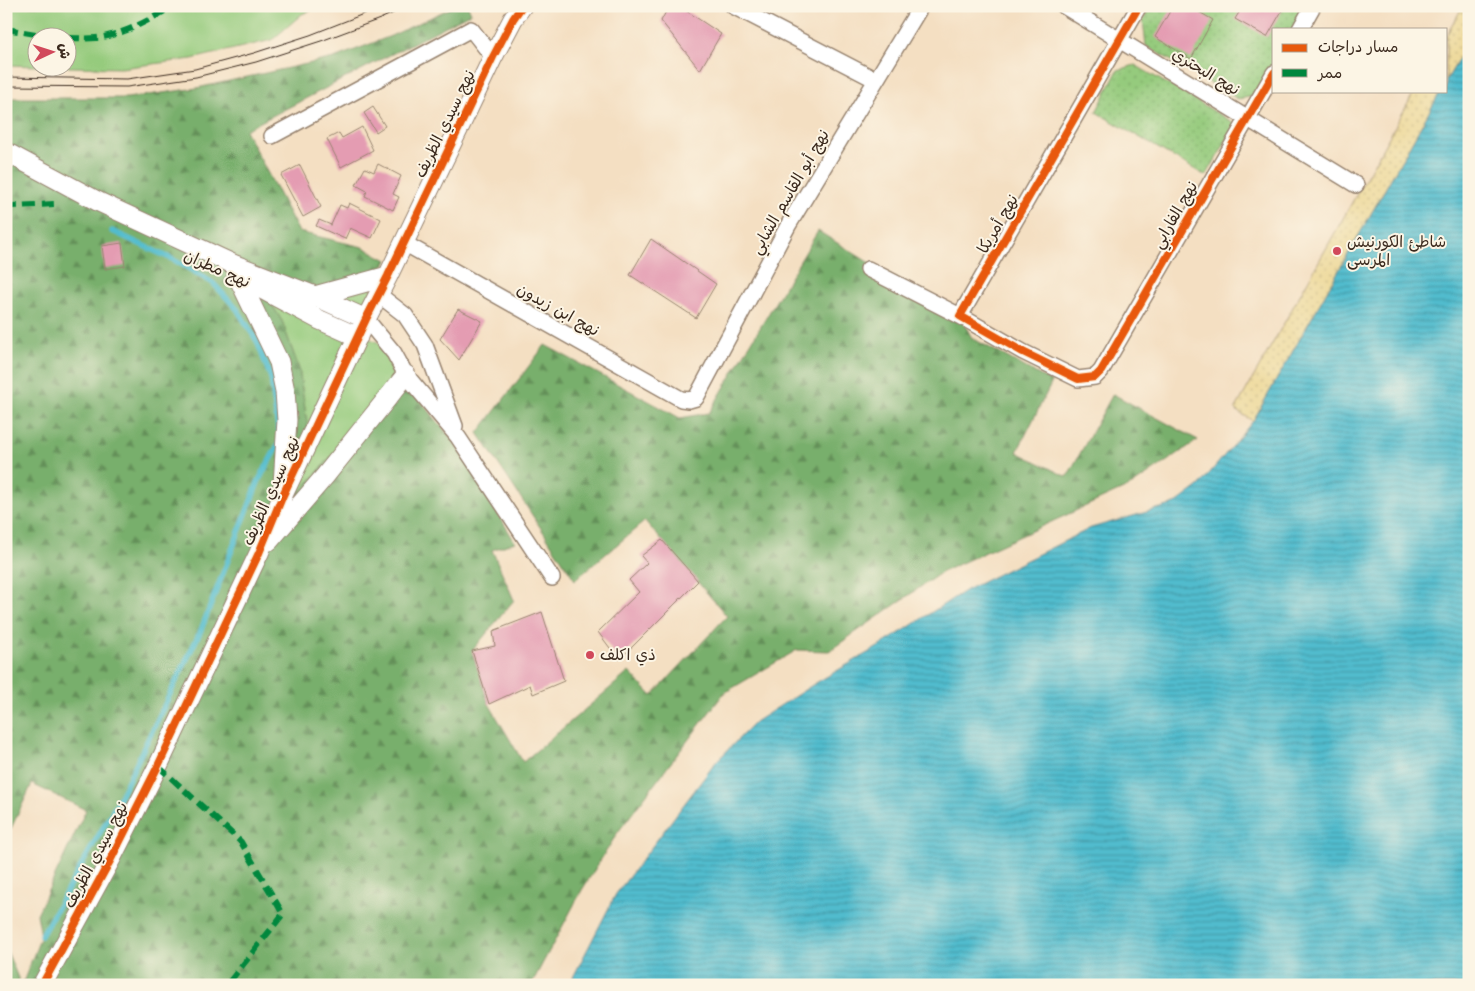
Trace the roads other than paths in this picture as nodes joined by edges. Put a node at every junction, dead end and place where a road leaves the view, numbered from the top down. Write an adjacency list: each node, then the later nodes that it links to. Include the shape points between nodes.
1 (522, 6): 9 (street, نهج سيدي الظريف)
2 (733, 6): 11 (street)
3 (921, 6): 11 (street, نهج أبو القاسم الشابي)
4 (1064, 6): 8 (street, نهج البحتري)
5 (1139, 6): 8 (street, نهج أمريكا)
6 (1313, 6): 7 (street)
7 (1301, 28)
8 (1119, 41): 12 (street, نهج البحتري); 24 (street, نهج أمريكا)
9 (493, 57): 13 (street, via 471,29); 18 (street, نهج سيدي الظريف)
10 (1272, 76): 12 (street, نهج الفارابي)
11 (876, 80): 28 (street, نهج أبو القاسم الشابي, via 789,224)
12 (1248, 117): 16 (street, نهج البحتري); 24 (street, نهج الفارابي, via 1095,377 1078,379)
13 (272, 136)
14 (6, 152): 17 (street)
15 (6, 165): 17 (street)
16 (1356, 185)
17 (79, 198): 21 (street, نهج مطران, via 151,240); 23 (street, نهج مطران)
18 (404, 243): 20 (street, نهج سيدي الظريف); 28 (street, نهج ابن زيدون, via 681,400)
19 (868, 270): 24 (street)
20 (388, 276): 22 (street, نهج سيدي الظريف); 23 (street)
21 (238, 277): 26 (street, نهج مطران); 30 (street, via 279,362 285,391 287,420)
22 (378, 294): 25 (street, نهج سيدي الظريف); 29 (street, via 405,316 425,345)
23 (315, 296): 25 (street, نهج مطران)
24 (960, 316)
25 (366, 318): 26 (street, نهج سيدي الظريف); 27 (street, via 394,352)
26 (358, 337): 30 (street, نهج سيدي الظريف)
27 (406, 375): 29 (street); 31 (street, via 326,476)
28 (696, 398)
29 (458, 437): 32 (street)
30 (283, 495): 31 (street, نهج سيدي الظريف)
31 (258, 553): 33 (street, نهج سيدي الظريف, via 150,783)
32 (552, 578)
33 (42, 985)

